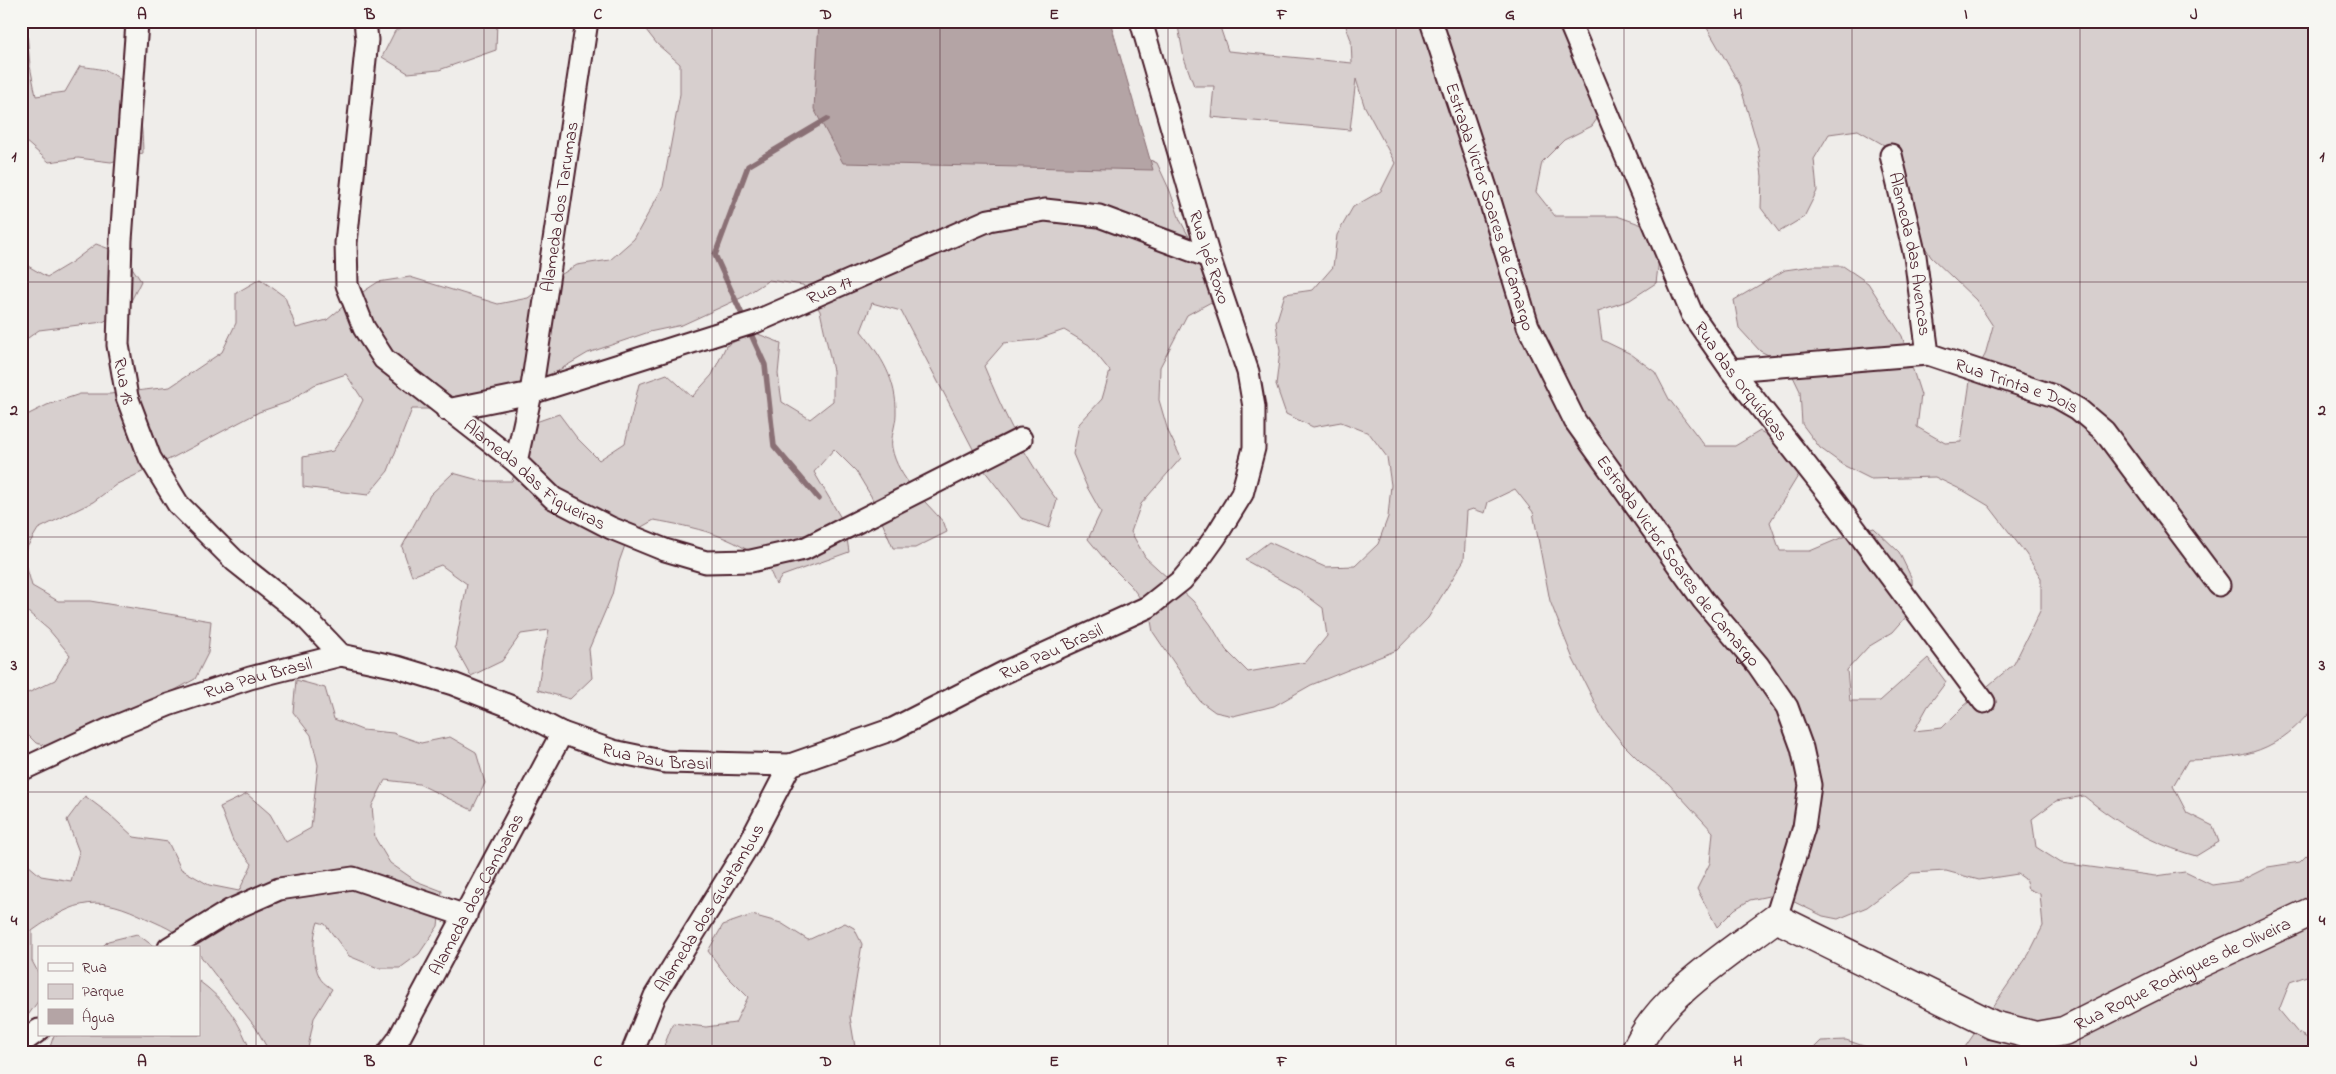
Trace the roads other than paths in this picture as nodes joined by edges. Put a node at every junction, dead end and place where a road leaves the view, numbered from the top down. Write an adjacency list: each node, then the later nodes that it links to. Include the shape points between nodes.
1 (365, 21): 12 (street, Alameda das Figueiras, via 367,40 346,243 348,285 364,328 384,359)
2 (587, 21): 11 (street, Alameda dos Tarumas)
3 (1140, 21): 8 (street, Rua Ipê Roxo)
4 (1431, 21): 24 (street, Estrada Victor Soares de Camargo, via 1528,326 1575,421 1704,600 1758,665 1787,707 1802,748 1810,785 1804,827)
5 (1569, 21): 10 (street, Rua das Orquídeas, via 1692,314)
6 (137, 23): 17 (street, Rua 18, via 121,240 118,345 127,397 150,458 178,504 235,561 303,616)
7 (1891, 155): 9 (street, Alameda das Avencas, via 1915,256)
8 (1209, 257): 11 (street, Rua 17, via 1099,216 1045,210 989,220 755,322); 15 (street, Rua Ipê Roxo, via 1248,372 1254,407 1254,448)
9 (1928, 354): 10 (street, Rua Trinta e Dois); 16 (street, Rua Trinta e Dois, via 2057,397 2078,409 2104,431)
10 (1731, 370): 18 (street, Rua das Orquídeas, via 1835,502)
11 (531, 393): 12 (street, Rua 17); 14 (street, Alameda dos Tarumas)
12 (448, 410): 14 (street, Alameda das Figueiras)
13 (1021, 439): 14 (street, Alameda das Figueiras, via 804,548 751,561 706,562 638,539 553,498)
14 (516, 462)
15 (1242, 494): 20 (street, Rua Pau Brasil, via 1198,561 1182,580 1148,607 1003,673 893,729)
16 (2219, 585)
17 (341, 655): 19 (street, Rua Pau Brasil, via 453,684 512,707); 21 (street, Rua Pau Brasil, via 250,678 168,705)
18 (1984, 702)
19 (562, 733): 20 (street, Rua Pau Brasil, via 613,751 666,762); 23 (street, Alameda dos Cambaras)
20 (790, 765): 29 (street, Alameda dos Guatambus, via 749,844 655,996)
21 (23, 766)
22 (2315, 910): 24 (main road, Rua Roque Rodrigues de Oliveira, via 2064,1031 2036,1036 1993,1025)
23 (466, 916): 25 (street, via 353,878 279,889 232,910); 28 (street, Alameda dos Cambaras)
24 (1776, 918): 30 (main road, via 1688,984 1650,1025)
25 (172, 946)
26 (38, 1031): 27 (street)
27 (21, 1043)
28 (388, 1053)
29 (632, 1053)
30 (1635, 1053)

